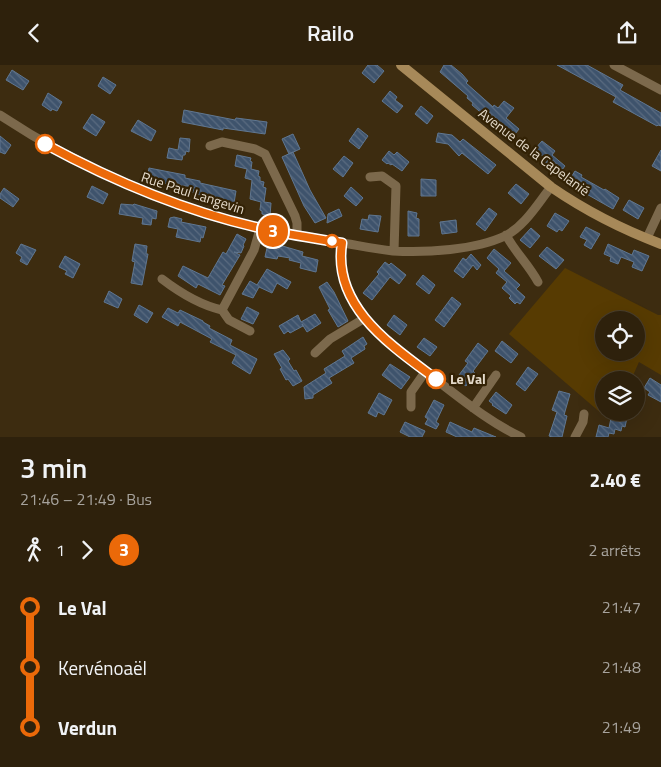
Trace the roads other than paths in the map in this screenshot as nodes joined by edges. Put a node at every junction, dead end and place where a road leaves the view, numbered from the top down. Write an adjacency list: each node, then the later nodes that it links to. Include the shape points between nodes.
1 (401, 65): 7 (street, Avenue de la Capelanié)
2 (614, 65): 3 (street)
3 (661, 91)
4 (0, 115): 9 (street, Rue Paul Langevin, via 70,157 140,191)
5 (210, 146): 10 (street, via 222,142 265,154 295,215)
6 (370, 177): 15 (street, via 382,176 396,186)
7 (551, 187): 11 (street, Rue Paul Langevin, via 518,227); 12 (street, Avenue de la Capelanié, via 599,217)
8 (661, 208): 12 (street)
9 (260, 229): 10 (street, Rue Paul Langevin); 18 (street, via 254,250)
10 (297, 235): 13 (street, Rue Paul Langevin)
11 (506, 235): 15 (street, Rue Paul Langevin, via 463,247); 17 (street)
12 (646, 239): 14 (street, Avenue de la Capelanié)
13 (342, 243): 15 (street, Rue Paul Langevin); 19 (street, via 346,282)
14 (661, 244)
15 (394, 251)
16 (162, 279): 18 (street, via 210,307)
17 (538, 281)
18 (222, 310): 20 (street, via 229,320)
19 (365, 318): 21 (street, via 330,339); 22 (street, via 381,337)
20 (250, 331)
21 (315, 353)
22 (426, 372): 24 (street, via 411,392); 25 (street)
23 (496, 375): 25 (street)
24 (411, 407)
25 (473, 408): 27 (street)
26 (584, 414): 28 (street)
27 (521, 437)
28 (575, 437)

